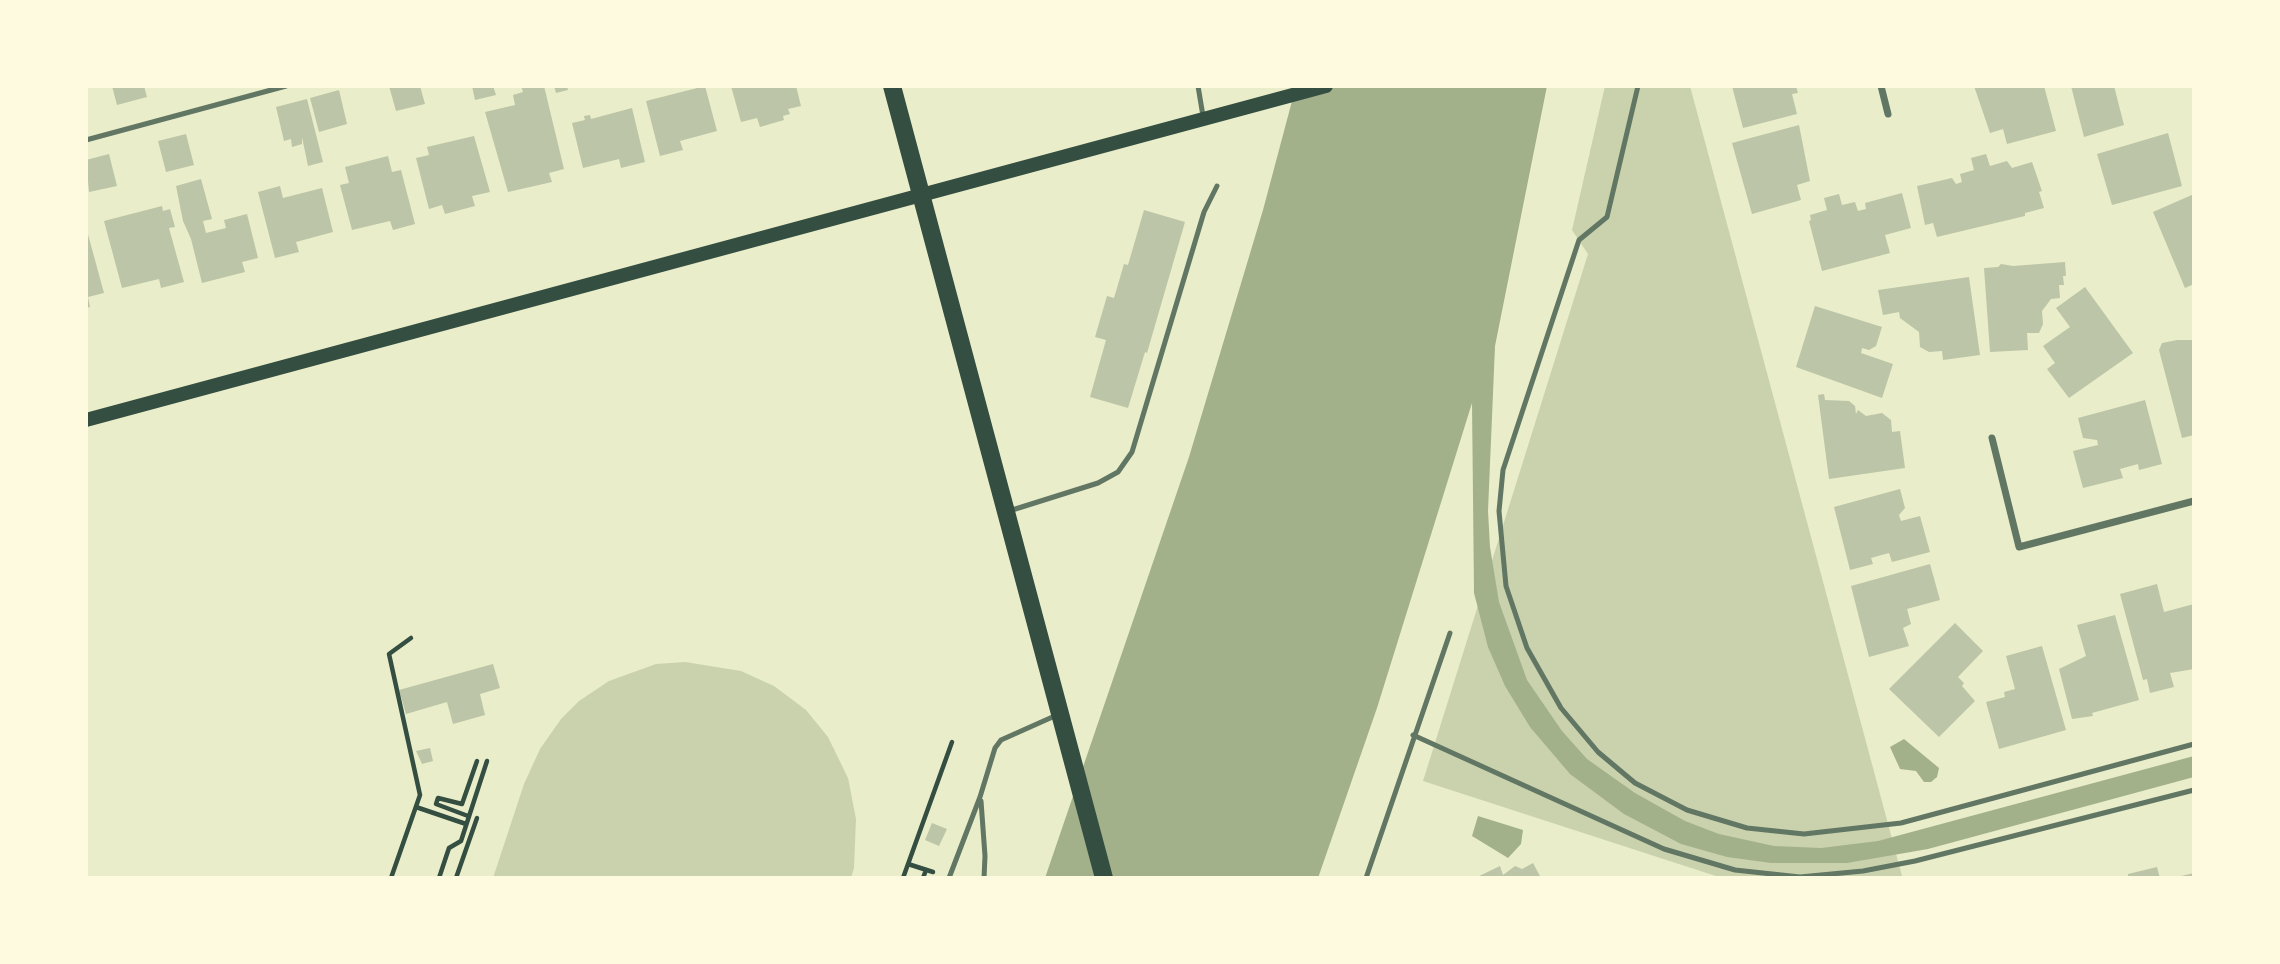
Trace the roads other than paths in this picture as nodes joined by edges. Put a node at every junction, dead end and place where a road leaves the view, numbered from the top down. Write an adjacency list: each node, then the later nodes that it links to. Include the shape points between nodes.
1 (286, 86): 9 (lane)
2 (892, 86): 11 (main road)
3 (1198, 86): 8 (lane)
4 (1326, 86): 8 (main road)
5 (1638, 86): 19 (lane, via 1607,217 1579,240 1503,470 1499,511 1506,586 1527,648 1561,708 1598,752 1635,783 1687,810 1747,828 1804,834 1901,823)
6 (1881, 86): 7 (street)
7 (1888, 114)
8 (1204, 120): 11 (main road)
9 (86, 140)
10 (1217, 186): 15 (lane, via 1204,212 1132,452 1118,472 1098,483)
11 (921, 195): 12 (main road); 15 (main road)
12 (86, 420)
13 (1992, 438): 14 (street, via 2019,547)
14 (2194, 501)
15 (1005, 512): 17 (main road)
16 (1450, 633): 18 (lane)
17 (1059, 714): 21 (lane, via 1001,740); 24 (main road)
18 (1413, 735): 20 (lane, via 1664,849 1735,870 1800,877 1915,862); 25 (lane)
19 (2194, 744)
20 (2194, 790)
21 (980, 797): 22 (lane); 23 (lane)
22 (949, 878)
23 (984, 878)
24 (1104, 878)
25 (1366, 878)

